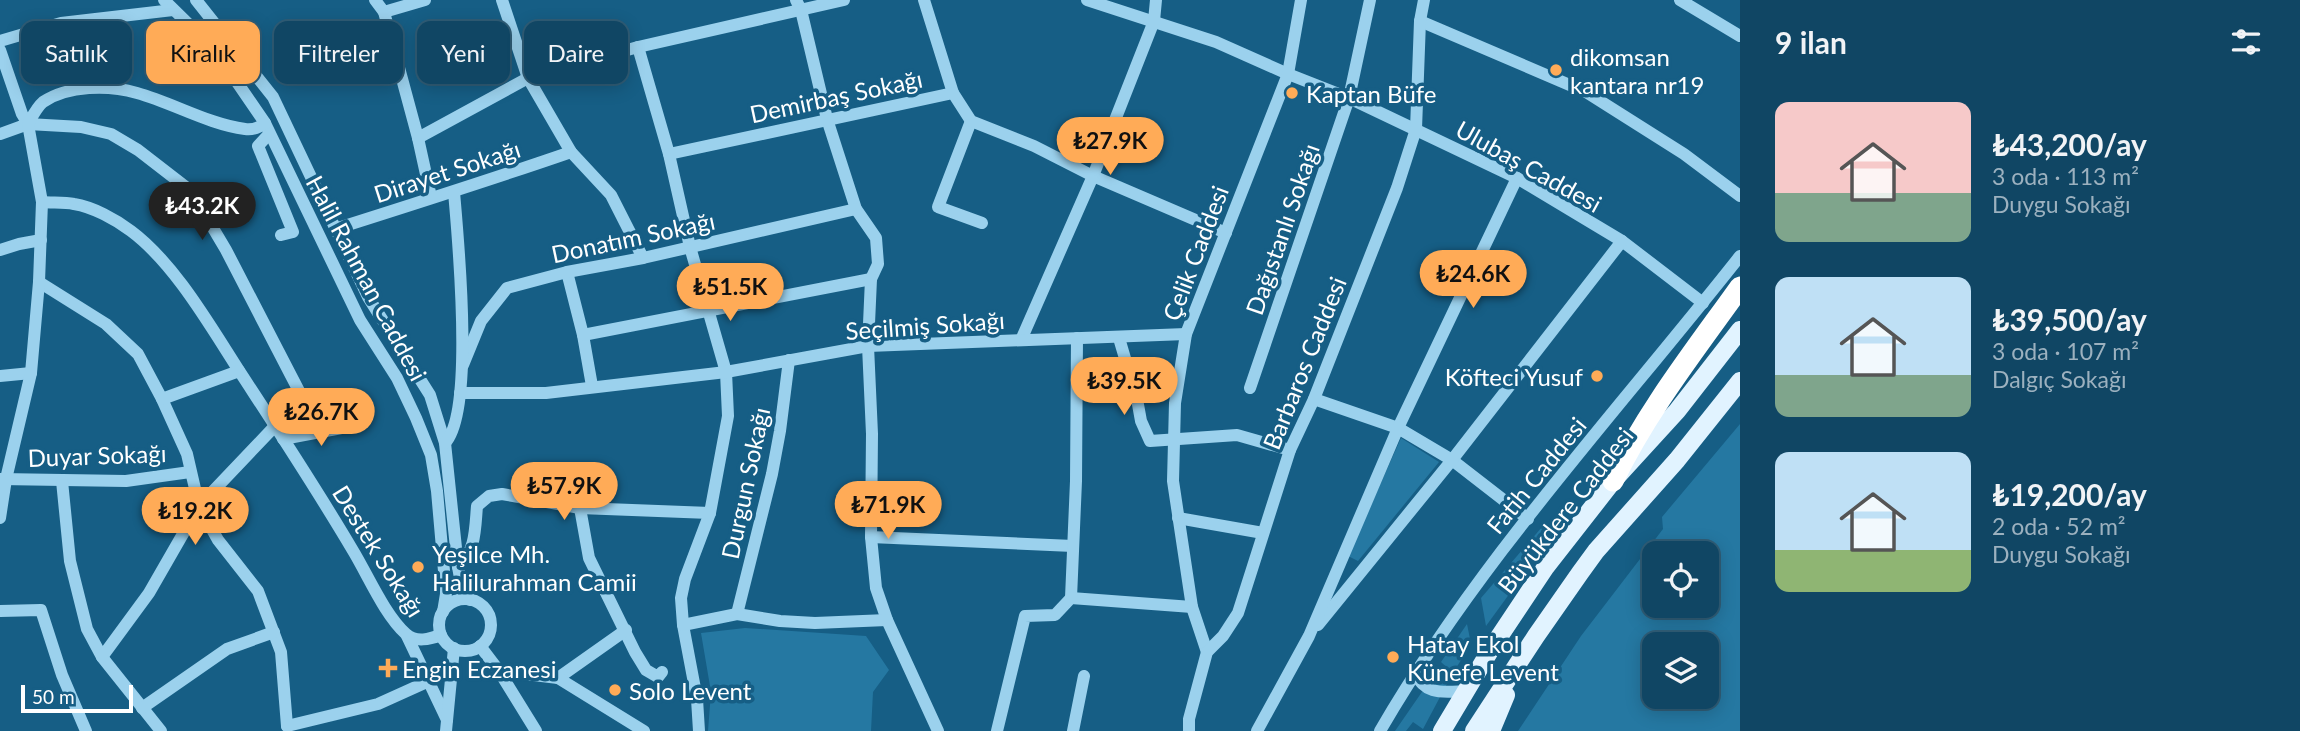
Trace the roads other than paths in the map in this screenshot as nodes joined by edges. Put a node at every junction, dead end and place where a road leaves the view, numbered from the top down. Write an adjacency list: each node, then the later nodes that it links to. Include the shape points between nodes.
1 (196, 0): 46 (street, Halil Rahman Caddesi, via 273,97)
2 (375, 0): 15 (street)
3 (425, 0): 15 (street)
4 (502, 0): 23 (street)
5 (844, 0): 14 (street)
6 (924, 0): 27 (street)
7 (1087, 0): 17 (street, Ulubaş Caddesi)
8 (1156, 0): 17 (street)
9 (1301, 0): 24 (street, Çelik Caddesi)
10 (1370, 0): 28 (street, Dağıstanlı Sokağı)
11 (1424, 0): 16 (street, Barbaros Caddesi)
12 (1687, 2): 18 (street)
13 (168, 5): 19 (street, via 61,23); 32 (street, Halil Rahman Caddesi, via 215,50)
14 (798, 5): 20 (street); 29 (street)
15 (384, 12): 35 (street)
16 (1420, 21): 33 (street, Barbaros Caddesi); 41 (street, via 1586,92)
17 (1154, 22): 24 (street, Ulubaş Caddesi, via 1216,42); 38 (street)
18 (1740, 36)
19 (0, 41)
20 (638, 47): 22 (street); 37 (street)
21 (0, 50): 31 (street)
22 (628, 50)
23 (524, 66)
24 (1288, 74): 28 (street, Ulubaş Caddesi); 47 (street, Çelik Caddesi)
25 (524, 80): 35 (street)
26 (531, 84): 36 (street)
27 (953, 93): 29 (street, Demirbaş Sokağı); 30 (street, Demirbaş Sokağı)
28 (1349, 98): 33 (street, Ulubaş Caddesi); 76 (street, Dağıstanlı Sokağı)
29 (827, 120): 37 (street, Demirbaş Sokağı); 44 (street)
30 (971, 121): 38 (street); 45 (street, via 938,207)
31 (28, 124): 32 (street, via 41,104 66,91 103,89 135,92 247,130); 34 (street); 43 (street); 83 (street, via 111,134 191,191 299,391)
32 (267, 129): 48 (street, via 258,146 293,232); 107 (street, Halil Rahman Caddesi, via 360,320 397,378 431,455 446,594)
33 (1416, 129): 39 (street, Ulubaş Caddesi); 79 (street, Barbaros Caddesi)
34 (0, 134)
35 (418, 138): 42 (street)
36 (571, 152): 40 (street, Dirayet Sokağı); 54 (street, via 611,195)
37 (669, 154): 51 (street)
38 (1093, 176): 47 (street); 66 (street)
39 (1517, 178): 50 (street, Ulubaş Caddesi); 82 (street)
40 (454, 192): 42 (street, Dirayet Sokağı); 69 (street)
41 (1740, 196)
42 (431, 197): 46 (street, Dirayet Sokağı)
43 (42, 202): 49 (street); 70 (street, Destek Sokağı, via 74,204 108,216 132,232 194,300)
44 (856, 209): 51 (street, Donatım Sokağı); 56 (street, via 876,238 878,264)
45 (982, 223)
46 (335, 229): 86 (street, Halil Rahman Caddesi, via 368,297 429,396)
47 (1226, 233): 62 (street, Çelik Caddesi)
48 (281, 235)
49 (41, 240): 52 (street); 57 (street)
50 (1622, 241): 59 (street, Ulubaş Caddesi); 88 (street)
51 (690, 247): 54 (street, Donatım Sokağı); 60 (street)
52 (0, 250)
53 (1740, 256): 59 (street, Fatih Caddesi)
54 (643, 258): 55 (street, Donatım Sokağı)
55 (567, 272): 63 (street); 69 (street, Donatım Sokağı, via 507,288 481,321)
56 (871, 279): 60 (street); 67 (street)
57 (39, 282): 72 (street); 78 (street, via 106,324 138,354)
58 (1740, 287): 92 (highway, via 1655,408)
59 (1703, 303): 98 (street, Fatih Caddesi)
60 (710, 310): 63 (street); 71 (street)
61 (1740, 330): 92 (main road, Büyükdere Caddesi, via 1677,411)
62 (1185, 334): 65 (street, Seçilmiş Sokağı); 85 (street, Çelik Caddesi)
63 (583, 335): 75 (street)
64 (1077, 338): 65 (street, Seçilmiş Sokağı); 66 (street, Seçilmiş Sokağı); 101 (street)
65 (1119, 338): 85 (street, via 1150,441)
66 (1021, 340): 67 (street, Seçilmiş Sokağı)
67 (868, 346): 68 (street, Seçilmiş Sokağı); 100 (street)
68 (789, 360): 71 (street, Seçilmiş Sokağı); 108 (street, Durgun Sokağı, via 772,474)
69 (463, 365): 77 (street)
70 (239, 370): 78 (street); 80 (street, Destek Sokağı)
71 (726, 372): 75 (street, Seçilmiş Sokağı); 95 (street, via 728,416)
72 (31, 373): 73 (street); 90 (street)
73 (0, 376)
74 (1740, 381): 120 (main road, Büyükdere Caddesi, via 1596,551)
75 (592, 386): 77 (street, Seçilmiş Sokağı, via 546,393)
76 (1250, 388)
77 (460, 393): 86 (street)
78 (162, 398): 89 (street, via 187,454)
79 (1314, 399): 82 (street); 87 (street, Barbaros Caddesi)
80 (275, 426): 84 (street, Destek Sokağı); 93 (street)
81 (352, 426): 83 (street)
82 (1398, 428): 88 (street); 115 (street)
83 (307, 434): 84 (street)
84 (283, 439): 114 (street, Destek Sokağı)
85 (1174, 439): 87 (street, via 1237,435); 97 (street, Çelik Caddesi)
86 (446, 443): 102 (street, Halil Rahman Caddesi)
87 (1290, 450): 99 (street, Barbaros Caddesi)
88 (1452, 460): 98 (street); 115 (street)
89 (190, 472): 91 (street, Duyar Sokağı, via 126,481); 93 (street)
90 (3, 479): 91 (street, Duyar Sokağı); 96 (street)
91 (62, 481): 119 (street, via 70,561 87,629)
92 (1613, 481): 127 (main road, Büyükdere Caddesi, via 1545,568)
93 (200, 506): 112 (street, via 218,540 258,591); 119 (street, via 149,593)
94 (580, 508): 95 (street); 102 (street, via 502,494 489,496 477,506 469,557); 111 (street, via 589,558)
95 (710, 513): 110 (street, via 685,579)
96 (0, 518)
97 (1178, 518): 99 (street); 105 (street, Çelik Caddesi)
98 (1528, 519): 123 (street, Fatih Caddesi)
99 (1263, 533): 118 (street, Barbaros Caddesi, via 1238,613)
100 (871, 537): 101 (street); 109 (street, via 876,588)
101 (1073, 546): 103 (street)
102 (458, 567): 104 (street, Halil Rahman Caddesi)
103 (1071, 598): 105 (street); 137 (street, via 1055,615 1025,616)
104 (470, 600): 107 (street, via 454,601); 116 (street, via 485,608 489,616 490,632)
105 (1192, 607): 118 (street, Çelik Caddesi)
106 (0, 611): 131 (street, via 41,610)
107 (443, 612): 113 (street)
108 (737, 614): 109 (street, via 816,623); 110 (street)
109 (887, 620): 136 (street)
110 (683, 625): 135 (street)
111 (626, 630): 122 (street, via 646,670 658,677); 125 (street)
112 (274, 632): 128 (street, via 227,649); 130 (street, via 281,652)
113 (441, 635): 114 (street, Destek Sokağı, via 429,640); 117 (street)
114 (408, 636): 126 (street)
115 (1309, 636): 140 (street)
116 (480, 646): 117 (street, via 468,651); 121 (street)
117 (454, 649): 129 (street)
118 (1207, 652): 139 (street, Barbaros Caddesi)
119 (102, 657): 128 (street)
120 (1515, 666): 143 (main road, Büyükdere Caddesi); 144 (main road)
121 (499, 671): 125 (street); 133 (street)
122 (662, 672)
123 (1414, 672): 127 (street, via 1428,690); 141 (street, Fatih Caddesi)
124 (1084, 676): 138 (street)
125 (558, 678): 134 (street)
126 (429, 681): 129 (street); 130 (street, via 378,704)
127 (1466, 691): 142 (main road, Büyükdere Caddesi)
128 (142, 708): 132 (street)
129 (447, 725)
130 (287, 729)
131 (86, 731)
132 (161, 731)
133 (536, 731)
134 (644, 731)
135 (699, 731)
136 (938, 731)
137 (996, 731)
138 (1073, 731)
139 (1189, 731)
140 (1257, 731)
141 (1380, 731)
142 (1442, 731)
143 (1474, 731)
144 (1491, 731)

